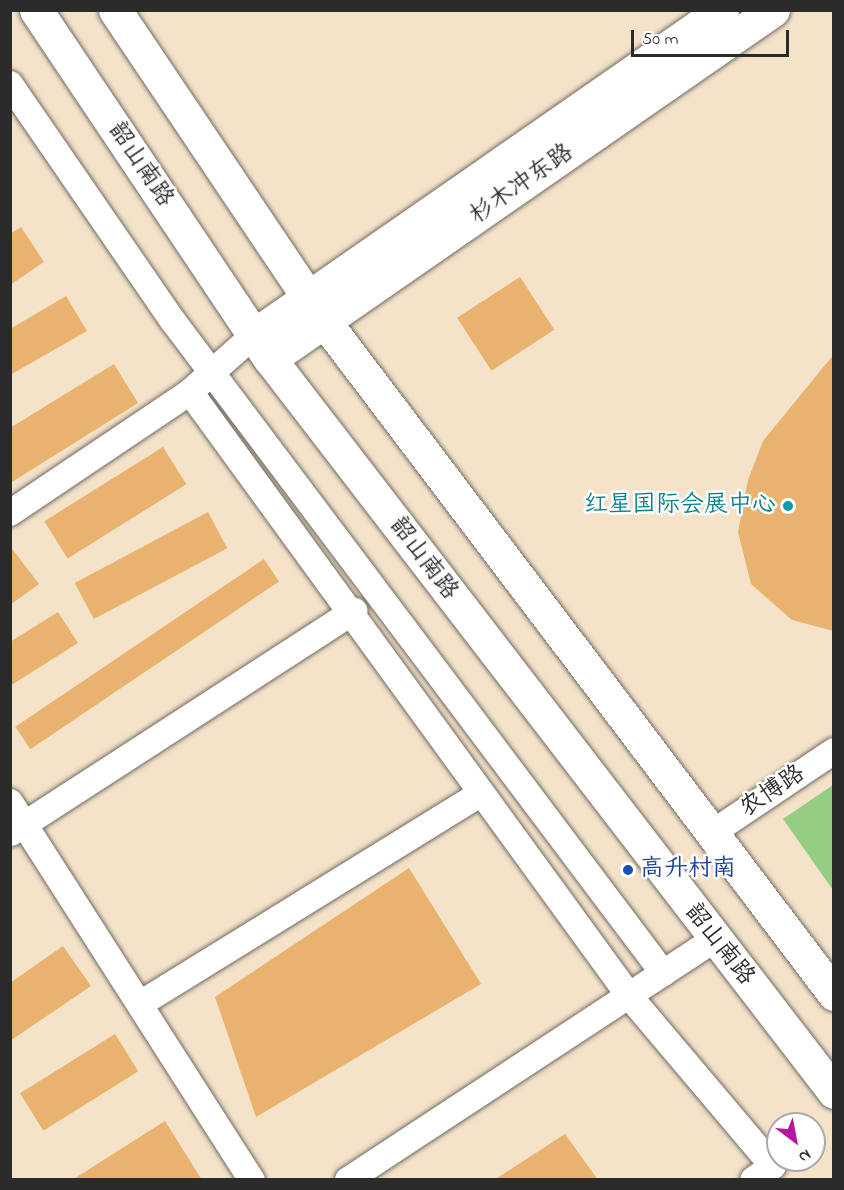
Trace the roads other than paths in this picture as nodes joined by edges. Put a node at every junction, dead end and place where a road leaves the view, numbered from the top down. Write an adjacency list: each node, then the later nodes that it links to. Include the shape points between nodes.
1 (36, 10): 7 (main road, 韶山南路)
2 (115, 10): 6 (main road)
3 (722, 10): 6 (main road, 杉木冲东路)
4 (773, 10): 6 (main road, 杉木冲东路)
5 (10, 84): 8 (street)
6 (317, 310): 7 (main road, 杉木冲东路); 16 (main road)
7 (262, 347): 8 (street); 17 (main road, 韶山南路)
8 (212, 372): 9 (street); 18 (street)
9 (190, 392): 10 (street); 11 (street)
10 (10, 513)
11 (354, 611): 13 (street); 15 (street)
12 (834, 751): 16 (street, 农博路)
13 (479, 795): 20 (street); 21 (street)
14 (10, 802): 15 (street)
15 (18, 829): 21 (street)
16 (712, 833): 19 (main road)
17 (714, 940): 18 (street); 22 (main road, 韶山南路)
18 (663, 973): 20 (street)
19 (834, 994)
20 (630, 997): 24 (street); 25 (street, via 773,1166)
21 (140, 1004): 23 (street)
22 (834, 1092)
23 (252, 1179)
24 (348, 1179)
25 (753, 1179)

